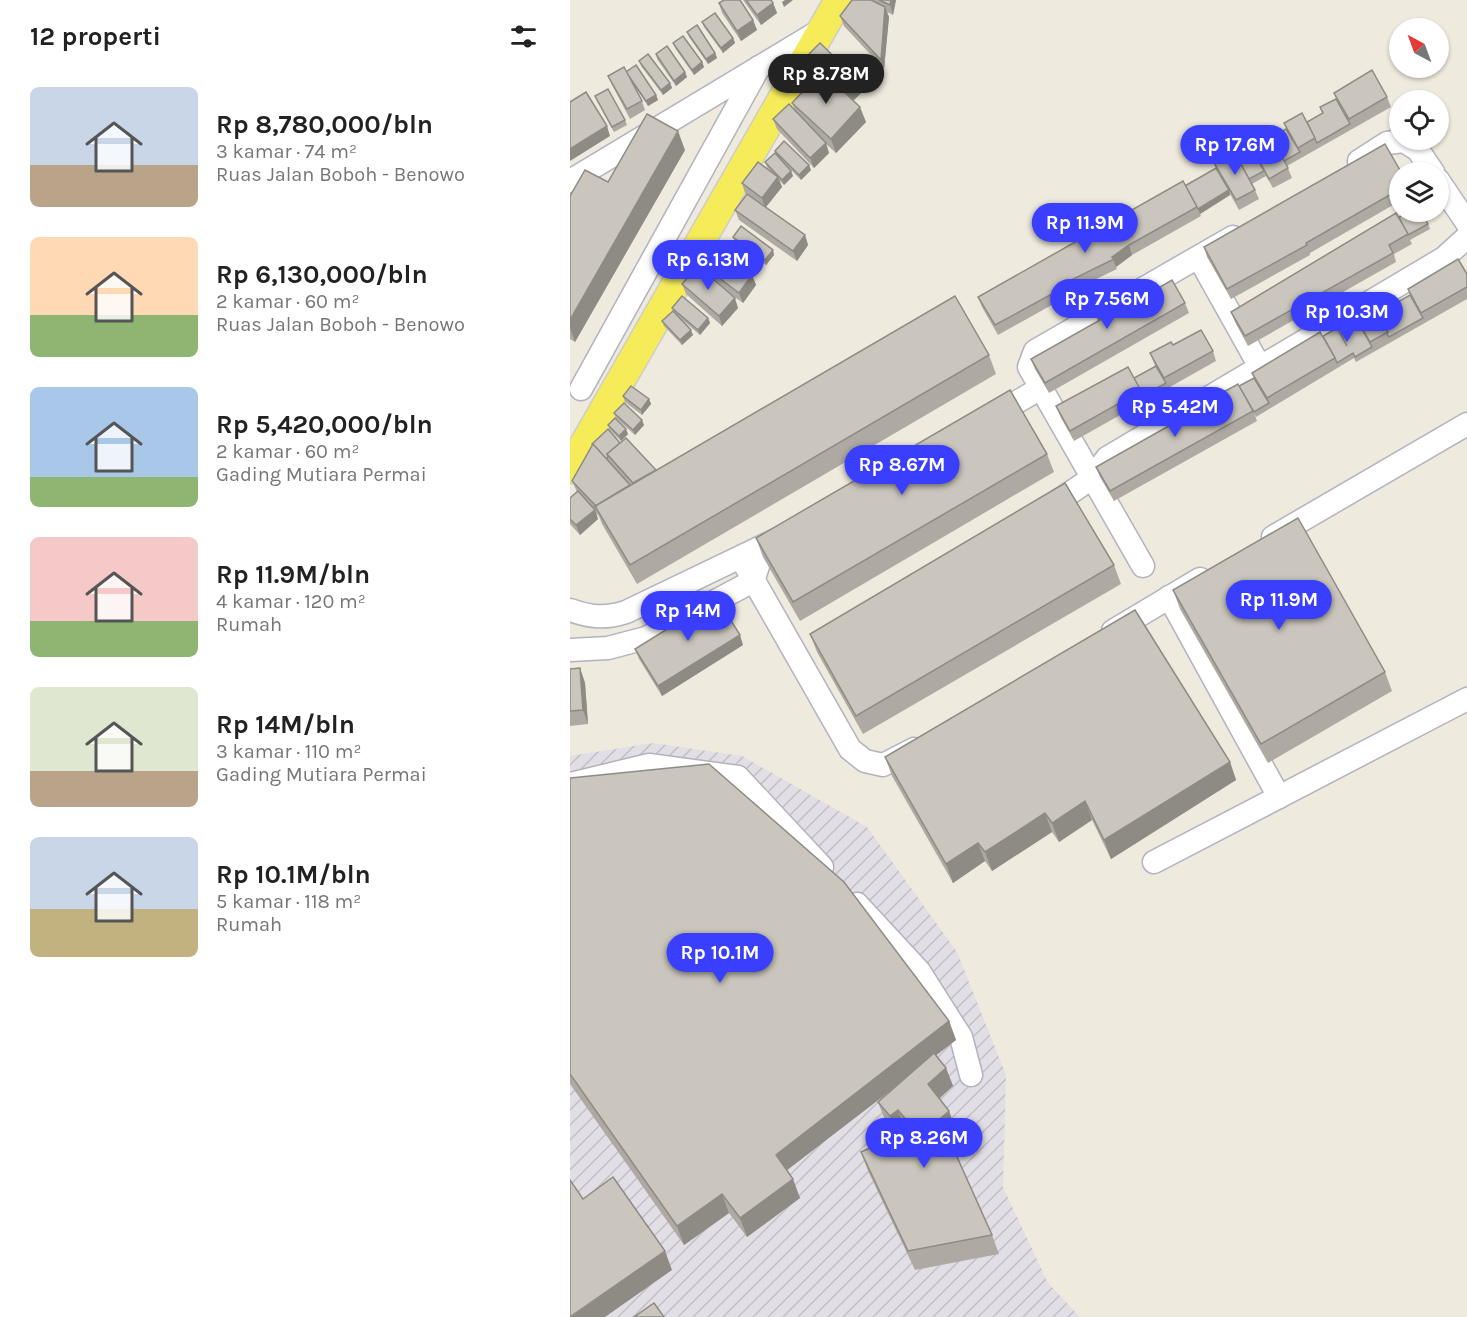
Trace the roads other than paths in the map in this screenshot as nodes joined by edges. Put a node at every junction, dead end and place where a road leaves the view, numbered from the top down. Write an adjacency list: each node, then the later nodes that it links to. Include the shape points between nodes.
1 (839, 0): 2 (main road)
2 (820, 30): 3 (street); 15 (main road)
3 (759, 67): 6 (street); 13 (street)
4 (1426, 162): 5 (street, via 1418,150 1404,141 1387,143)
5 (1338, 173)
6 (570, 181)
7 (1449, 196): 8 (street)
8 (1467, 223)
9 (1249, 228): 11 (street)
10 (1467, 237): 12 (street, via 1444,258)
11 (1199, 258): 12 (street); 14 (street, via 1035,351 1029,367)
12 (1260, 367): 19 (street, via 1107,458)
13 (576, 383): 15 (street)
14 (1041, 388): 17 (street); 19 (street)
15 (607, 403): 18 (main road)
16 (1467, 424): 23 (street)
17 (969, 429)
18 (570, 469)
19 (1092, 478): 20 (street); 25 (street)
20 (1024, 522)
21 (805, 524): 22 (street)
22 (764, 548): 24 (street); 27 (street)
23 (1251, 550)
24 (741, 558): 27 (street); 30 (street)
25 (1143, 566)
26 (1221, 567): 28 (street)
27 (753, 581): 33 (street, via 646,638); 35 (street)
28 (1169, 597): 31 (street); 39 (street)
29 (570, 610): 30 (street)
30 (608, 618): 33 (street)
31 (1089, 645)
32 (820, 647): 35 (street)
33 (608, 648): 34 (street)
34 (570, 650)
35 (799, 660): 37 (street, via 850,749 865,761 883,765)
36 (1467, 699): 39 (street)
37 (930, 740)
38 (570, 784): 41 (street, via 649,765 738,777 919,971 961,1037)
39 (1279, 797): 40 (street)
40 (1154, 862)
41 (970, 1075)

